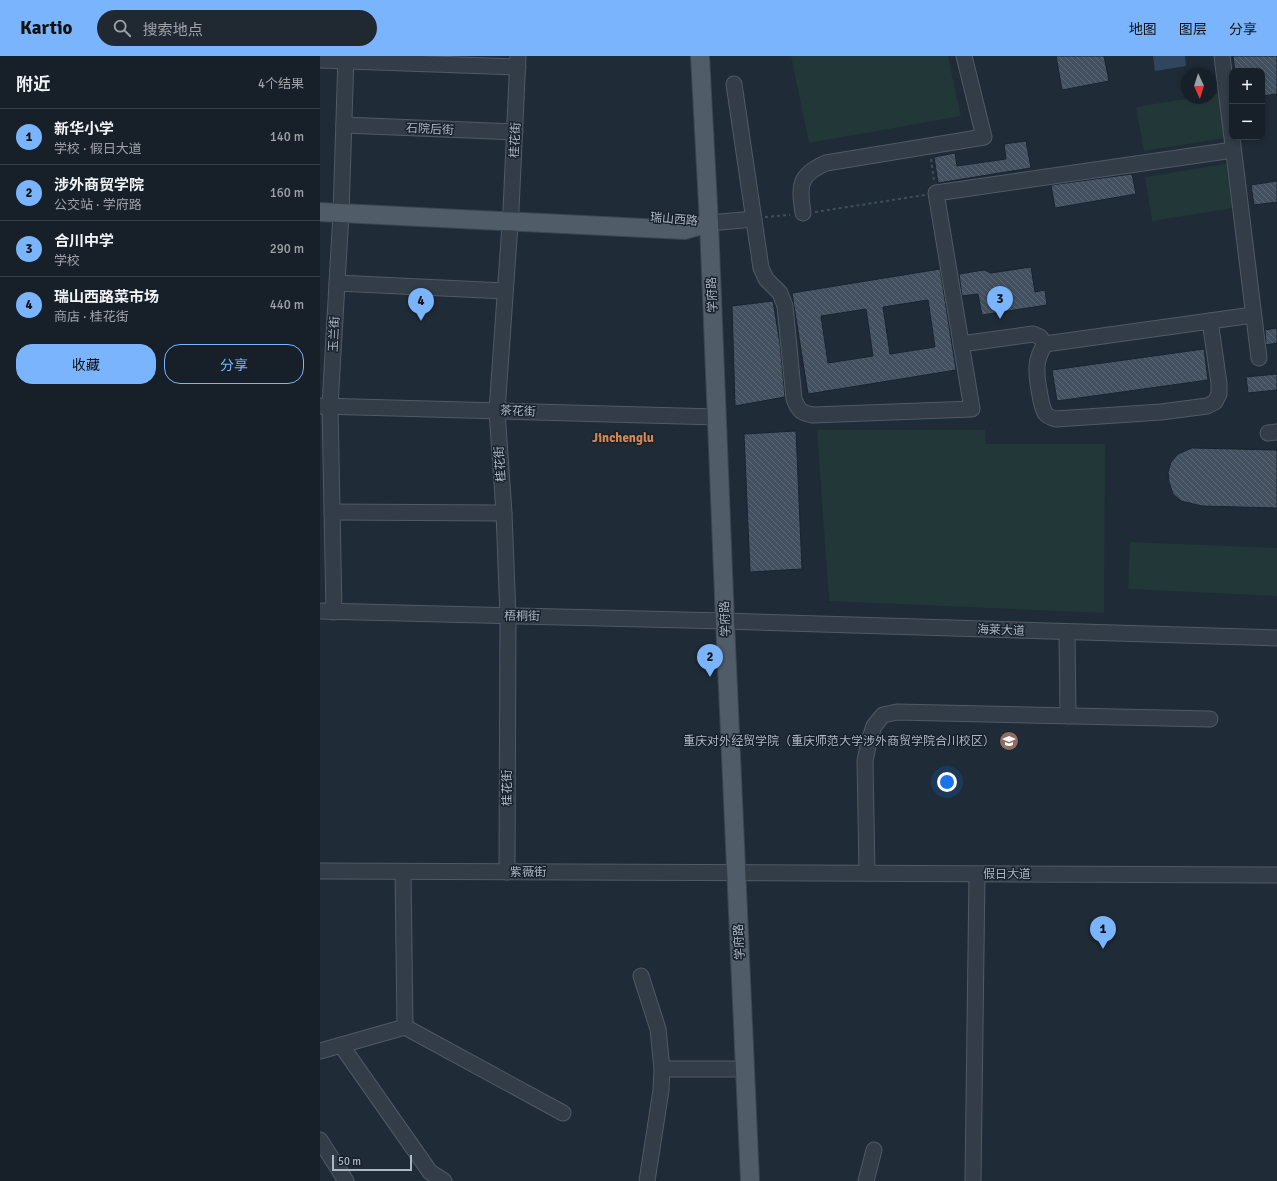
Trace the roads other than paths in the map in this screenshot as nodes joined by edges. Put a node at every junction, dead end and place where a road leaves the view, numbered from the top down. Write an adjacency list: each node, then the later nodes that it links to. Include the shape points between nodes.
1 (700, 56): 17 (main road, 学府路)
2 (964, 56): 14 (street, via 984,137 826,163 806,176 801,186)
3 (1222, 56): 10 (street)
4 (346, 58): 5 (street); 6 (street); 8 (street, 玉兰街)
5 (320, 60)
6 (518, 62): 9 (street, 桂花街)
7 (734, 84): 16 (street)
8 (344, 125): 9 (street, 石院后街); 12 (street, 玉兰街)
9 (515, 132): 15 (street, 桂花街)
10 (1233, 150): 20 (street); 22 (street, via 936,193)
11 (320, 200): 12 (main road, 瑞山西路)
12 (341, 207): 13 (main road, 瑞山西路); 15 (main road, 瑞山西路); 18 (street, 玉兰街)
13 (320, 212)
14 (803, 213)
15 (511, 215): 17 (main road, 瑞山西路, via 685,218); 19 (street, 桂花街)
16 (754, 219): 17 (street); 22 (street, via 761,268 766,279 782,298 794,400 803,413 813,415 972,409)
17 (709, 223): 27 (main road, 学府路)
18 (337, 283): 19 (street); 25 (street, 玉兰街)
19 (505, 291): 26 (street, 桂花街)
20 (1254, 315): 21 (street); 24 (street)
21 (1210, 321): 23 (street); 23 (street, via 1219,394 1214,402 1207,406 1161,412 1050,418 1042,406 1036,366)
22 (961, 344): 23 (street, via 1032,334 1040,337)
23 (1045, 344)
24 (1259, 358)
25 (325, 406): 26 (street, 茶花街); 28 (street, 玉兰街)
26 (497, 411): 27 (street, 茶花街); 29 (street, 桂花街)
27 (717, 417): 32 (main road, 学府路)
28 (332, 512): 29 (street); 30 (street, 玉兰街)
29 (504, 513): 31 (street, 桂花街)
30 (327, 612): 31 (street, 梧桐街)
31 (508, 616): 32 (street, 梧桐街); 39 (street, 桂花街)
32 (725, 621): 33 (street, 海莱大道); 40 (main road, 学府路)
33 (1068, 632): 34 (street, 海莱大道); 35 (street)
34 (1277, 638)
35 (1068, 716): 36 (street); 41 (street, via 897,712 883,715 874,726 865,761)
36 (1210, 719)
37 (320, 871): 38 (street, 紫薇街)
38 (403, 872): 39 (street, 紫薇街); 45 (street)
39 (507, 872): 40 (street, 紫薇街)
40 (736, 873): 41 (street, 假日大道); 49 (main road, 学府路)
41 (867, 873): 42 (street, 假日大道)
42 (977, 874): 43 (street, 假日大道); 58 (street)
43 (1277, 875)
44 (641, 976): 48 (street, via 658,1029)
45 (405, 1027): 46 (street); 50 (street)
46 (341, 1045): 47 (street); 54 (street, via 430,1172)
47 (320, 1051)
48 (662, 1069): 49 (street); 55 (street)
49 (745, 1069): 56 (main road, 学府路)
50 (563, 1113)
51 (320, 1140): 53 (street)
52 (874, 1150): 57 (street)
53 (346, 1181)
54 (444, 1181)
55 (647, 1181)
56 (750, 1181)
57 (866, 1181)
58 (973, 1181)

